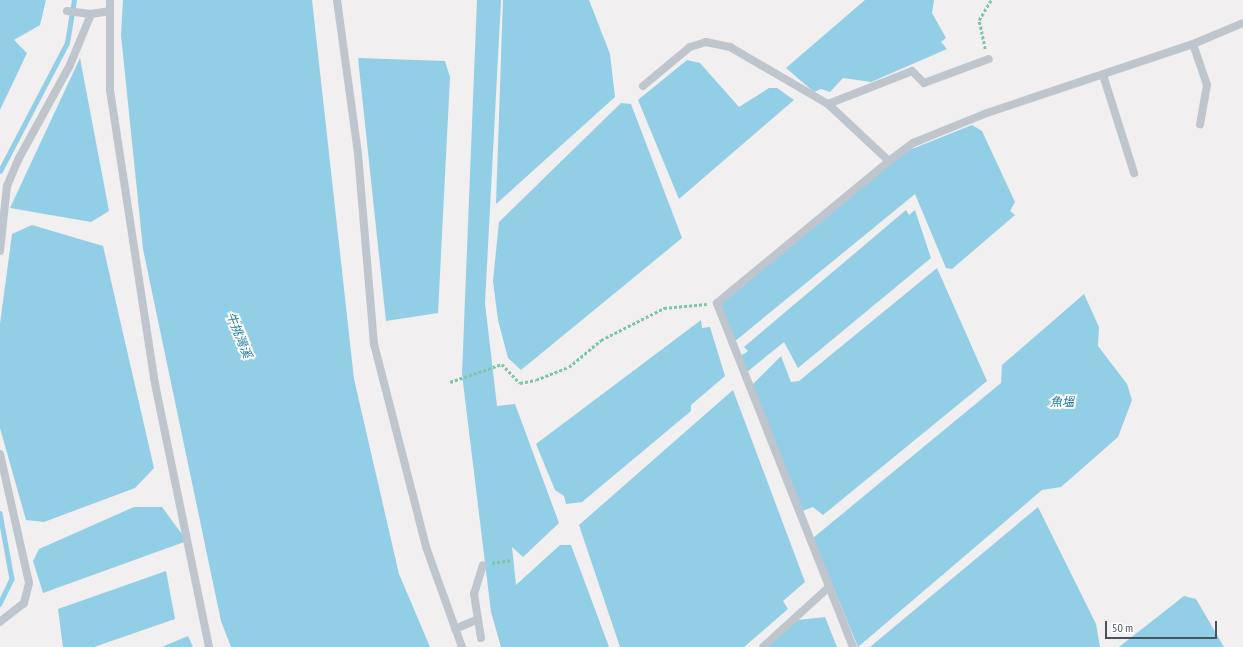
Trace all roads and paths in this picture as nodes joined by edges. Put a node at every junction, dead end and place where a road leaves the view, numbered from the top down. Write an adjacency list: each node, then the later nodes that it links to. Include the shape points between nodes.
1 (110, 0): 5 (lane)
2 (337, 0): 25 (lane, via 358,154 374,344 426,547)
3 (991, 0): 9 (path, via 978,20 978,28)
4 (67, 11): 6 (lane)
5 (110, 11): 6 (lane); 27 (lane, via 110,90 154,379)
6 (92, 14): 16 (lane, via 70,65 18,160 7,186)
7 (1243, 23): 8 (lane)
8 (1193, 44): 10 (lane); 13 (lane, via 1207,85)
9 (989, 59): 12 (lane, via 924,83 912,71)
10 (1103, 75): 14 (lane, via 921,140); 15 (lane)
11 (643, 86): 12 (lane, via 690,47 706,42 730,47)
12 (828, 104): 14 (lane)
13 (1200, 124)
14 (889, 161): 17 (lane)
15 (1134, 173)
16 (0, 251)
17 (717, 303): 18 (path, via 664,308 601,340 569,367 536,380 520,383 511,378 502,364); 22 (lane)
18 (450, 382)
19 (0, 454): 24 (lane, via 29,583 24,603)
20 (511, 560): 21 (path)
21 (484, 565): 23 (lane, via 474,594)
22 (829, 587): 29 (lane); 30 (lane)
23 (476, 620): 25 (lane); 26 (lane)
24 (0, 622)
25 (455, 629): 28 (lane)
26 (481, 638)
27 (209, 647)
28 (462, 647)
29 (763, 647)
30 (853, 647)

